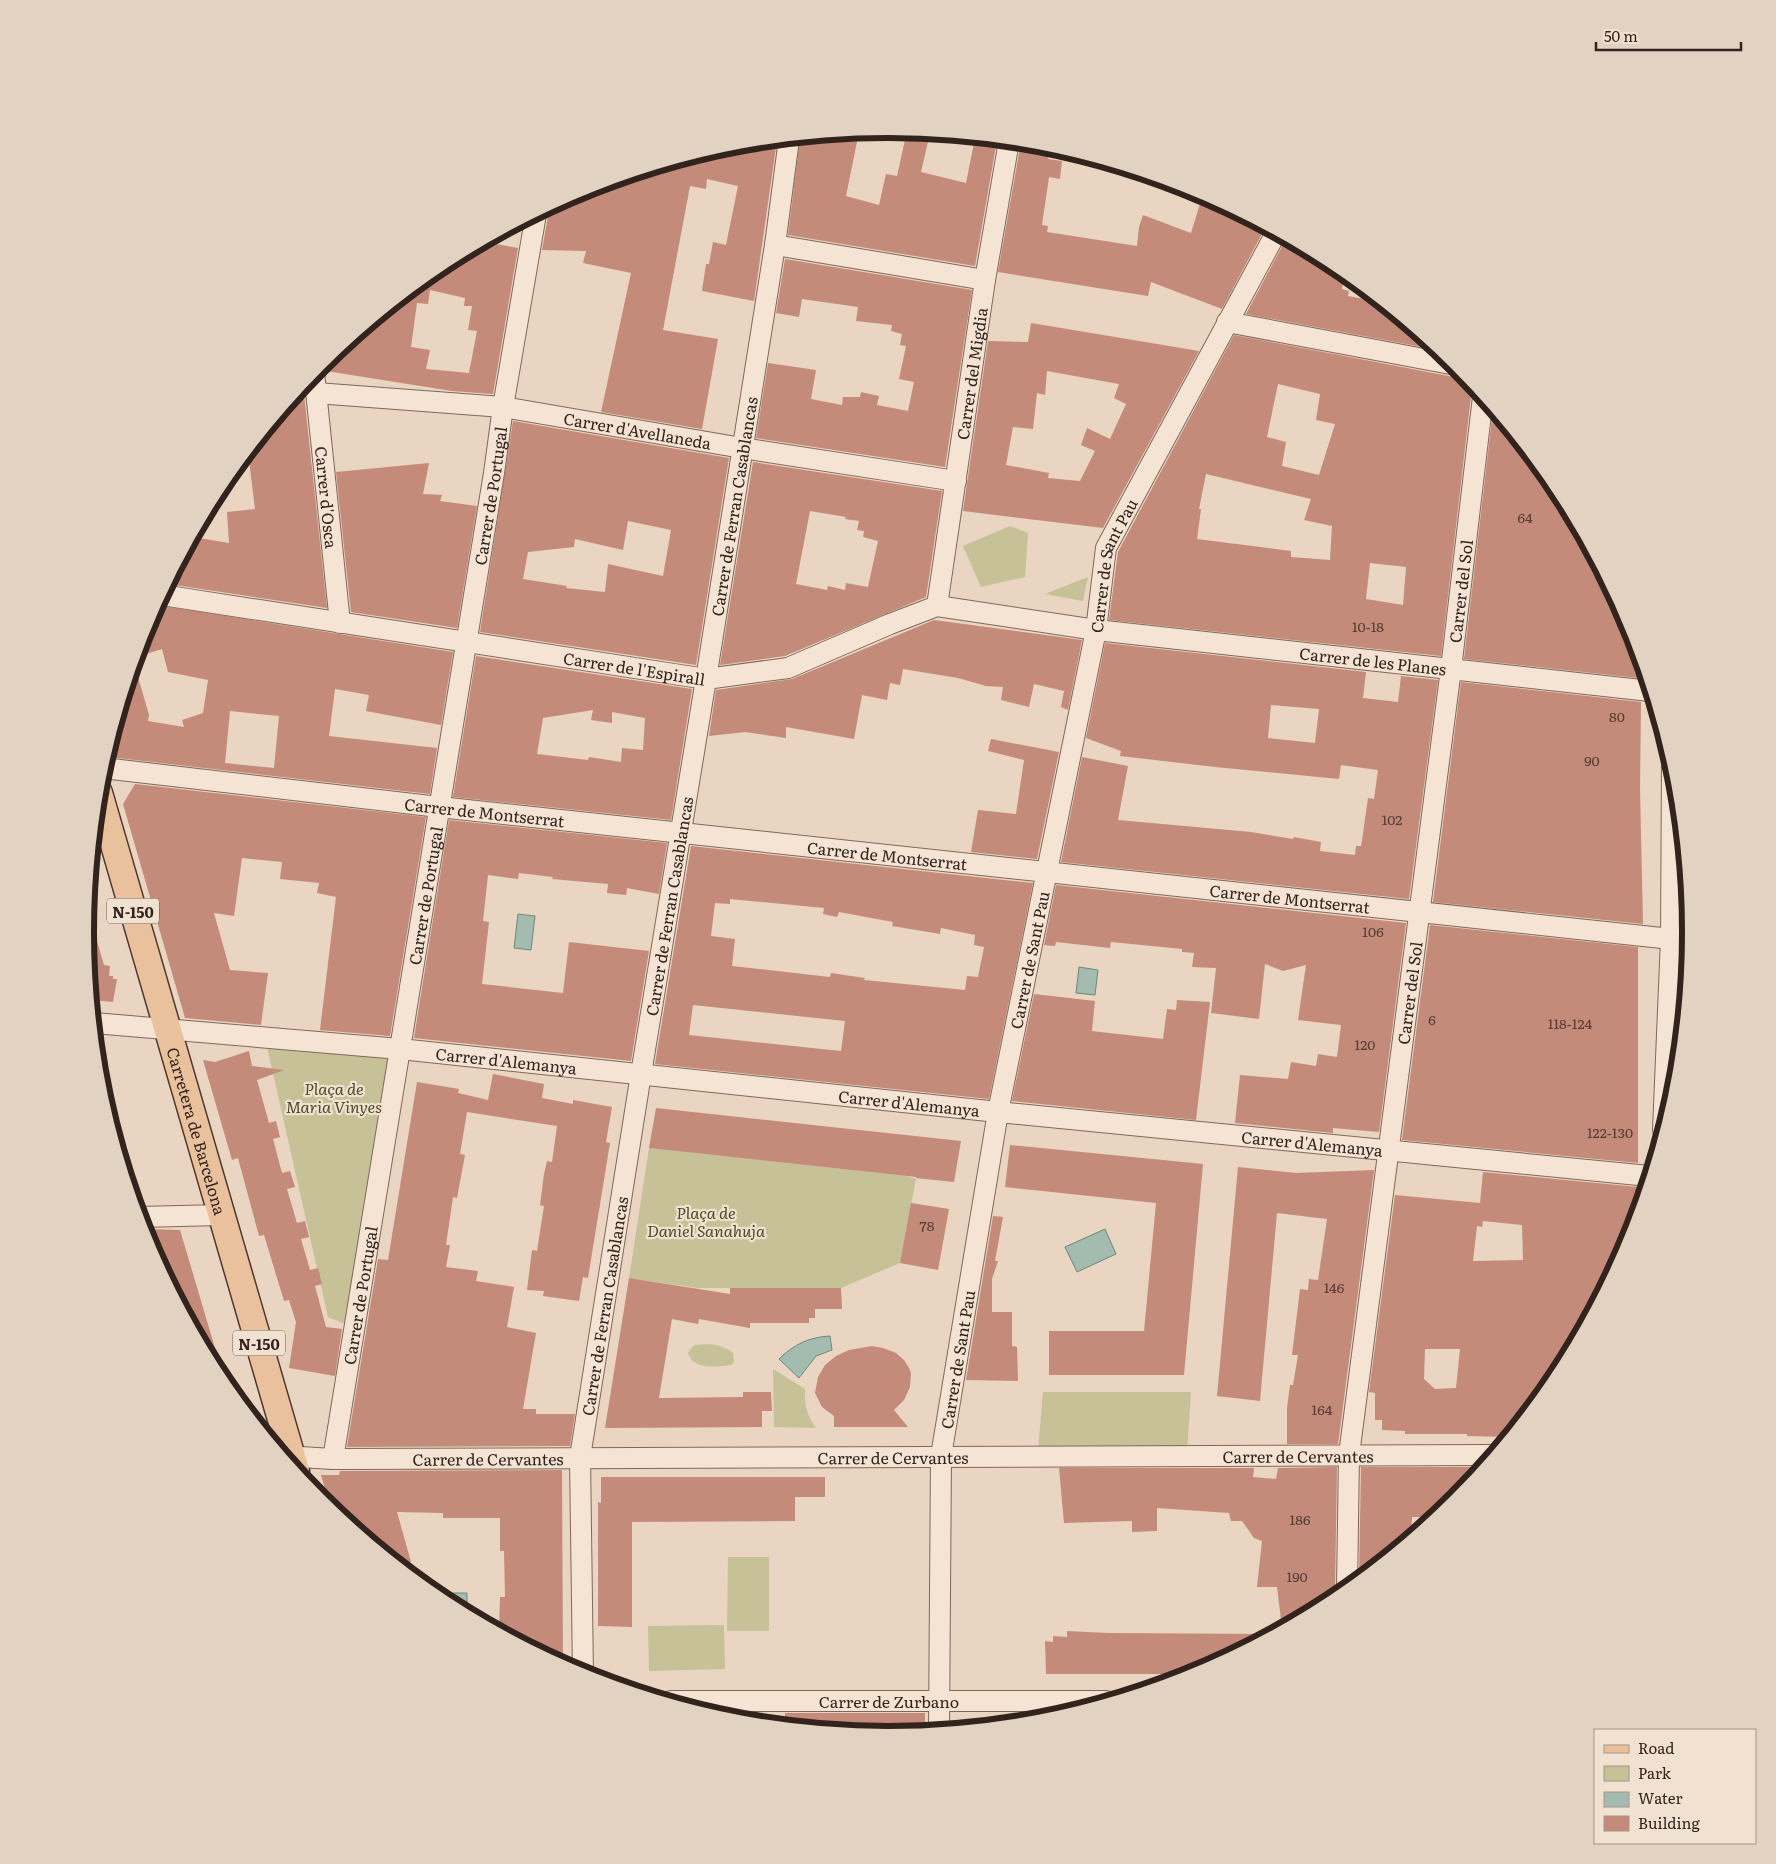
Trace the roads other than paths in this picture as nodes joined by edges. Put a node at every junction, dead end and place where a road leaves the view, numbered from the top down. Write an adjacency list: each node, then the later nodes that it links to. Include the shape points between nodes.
1 (788, 145): 5 (street, Carrer de Ferran Casablancas)
2 (1008, 147): 6 (street, Carrer del Migdia)
3 (535, 221): 12 (street, Carrer de Portugal)
4 (1273, 238): 7 (street, Carrer de Sant Pau)
5 (775, 245): 6 (street); 13 (street, Carrer de Ferran Casablancas)
6 (985, 280): 14 (street, Carrer del Migdia)
7 (1227, 322): 8 (street); 18 (street, Carrer de Sant Pau, via 1106,548)
8 (1442, 362)
9 (315, 382): 10 (street, Carrer d'Osca)
10 (316, 393): 12 (street, Carrer d'Avellaneda); 17 (street, Carrer d'Osca)
11 (1482, 405): 20 (street, Carrer del Sol)
12 (503, 408): 13 (street, Carrer d'Avellaneda); 19 (street, Carrer de Portugal)
13 (742, 448): 14 (street, Carrer d'Avellaneda); 21 (street, Carrer de Ferran Casablancas)
14 (956, 481): 16 (street, Carrer del Migdia)
15 (169, 596): 17 (street, Carrer de l'Espirall)
16 (937, 606): 18 (street, Carrer de l'Espirall); 21 (street, Carrer de l'Espirall, via 788,668)
17 (340, 623): 19 (street, Carrer de l'Espirall)
18 (1096, 630): 20 (street, Carrer de les Planes); 28 (street, Carrer de Sant Pau)
19 (467, 642): 21 (street, Carrer de l'Espirall); 24 (street, Carrer de Portugal)
20 (1450, 669): 22 (street, Carrer de les Planes); 29 (street, Carrer del Sol)
21 (706, 679): 27 (street, Carrer de Ferran Casablancas)
22 (1644, 689)
23 (111, 769): 24 (street, Carrer de Montserrat)
24 (439, 807): 27 (street, Carrer de Montserrat); 33 (street, Carrer de Portugal)
25 (104, 810): 32 (main road, Carretera de Barcelona / N-150)
26 (1675, 827): 30 (street)
27 (680, 832): 28 (street, Carrer de Montserrat); 34 (street, Carrer de Ferran Casablancas)
28 (1046, 872): 29 (street, Carrer de Montserrat); 36 (street, Carrer de Sant Pau)
29 (1418, 912): 30 (street, Carrer de Montserrat); 37 (street, Carrer del Sol)
30 (1680, 940): 35 (street)
31 (100, 1024): 32 (street, Carrer d'Alemanya)
32 (168, 1030): 33 (street, Carrer d'Alemanya); 39 (main road, Carretera de Barcelona / N-150)
33 (400, 1049): 34 (street, Carrer d'Alemanya); 46 (street, Carrer de Portugal)
34 (641, 1074): 36 (street, Carrer d'Alemanya); 45 (street, Carrer de Ferran Casablancas)
35 (1667, 1088)
36 (998, 1112): 37 (street, Carrer d'Alemanya); 44 (street, Carrer de Sant Pau)
37 (1387, 1151): 38 (street, Carrer d'Alemanya); 42 (street, Carrer del Sol)
38 (1644, 1175)
39 (222, 1215): 40 (street); 41 (main road, Carretera de Barcelona / N-150)
40 (147, 1217)
41 (289, 1453)
42 (1348, 1455): 43 (street, Carrer de Cervantes); 44 (street, Carrer de Cervantes); 48 (street, Carrer del Sol)
43 (1486, 1455)
44 (941, 1456): 45 (street, Carrer de Cervantes); 50 (street, Carrer de Sant Pau)
45 (580, 1457): 46 (street, Carrer de Cervantes); 49 (street, Carrer de Ferran Casablancas)
46 (334, 1458): 47 (street, Carrer de Cervantes)
47 (295, 1461)
48 (1347, 1579)
49 (583, 1665)
50 (939, 1700): 51 (street, Carrer de Zurbano); 52 (street, Carrer de Zurbano); 53 (street, Carrer de Sant Pau)
51 (690, 1701)
52 (1086, 1701)
53 (939, 1725)

